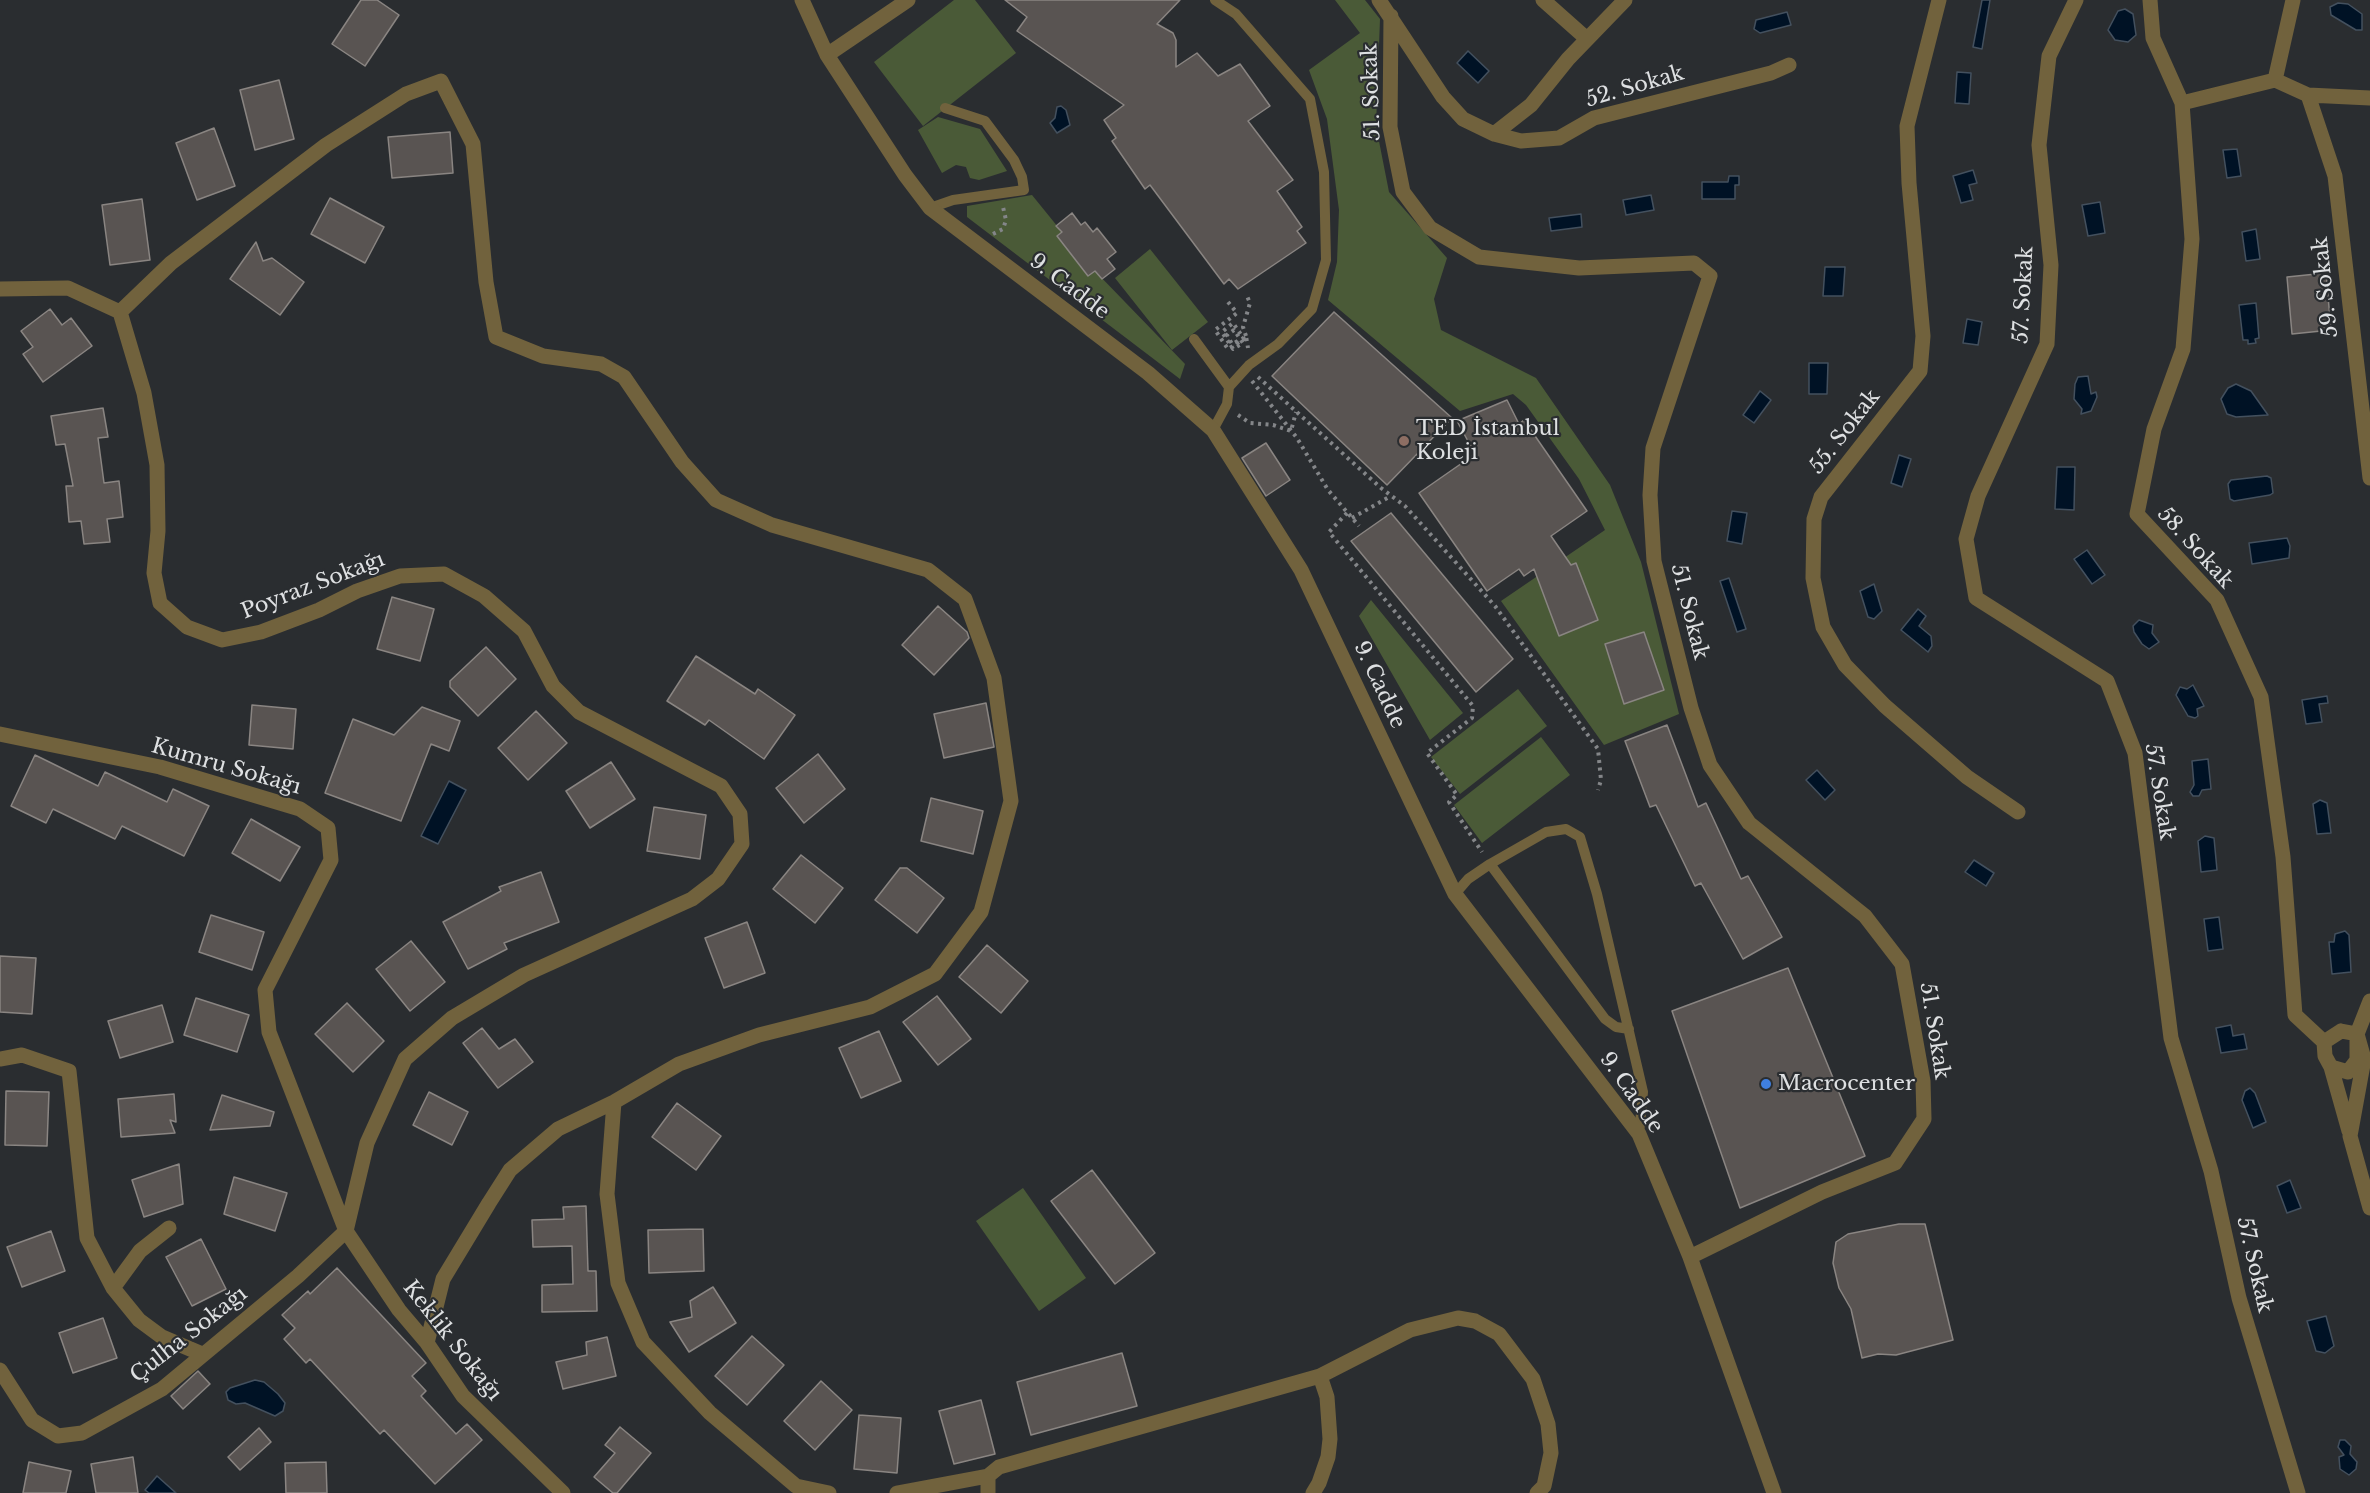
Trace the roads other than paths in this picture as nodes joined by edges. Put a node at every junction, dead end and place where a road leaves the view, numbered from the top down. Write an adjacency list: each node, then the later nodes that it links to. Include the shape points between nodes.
1 (802, 0): 13 (street, 9. Cadde)
2 (908, 0): 13 (street)
3 (1215, 0): 25 (lane, via 1236,14 1310,99 1324,172 1326,260 1312,309)
4 (1379, 0): 11 (street, 52. Sokak)
5 (1543, 0): 12 (street)
6 (1625, 0): 12 (street)
7 (1939, 0): 29 (street, 55. Sokak, via 1907,126 1923,336 1920,371 1821,496 1814,519 1813,578 1823,627 1845,664 1926,742 1967,777)
8 (2076, 0): 58 (street, 57. Sokak, via 2049,56 2039,145 2051,266 2047,344 1978,496 1966,539 1976,598 2107,681 2135,753 2171,1038 2211,1171 2239,1298)
9 (2150, 0): 18 (street, via 2153,38)
10 (2293, 0): 15 (street)
11 (1391, 16): 20 (street, 52. Sokak, via 1443,97 1463,119); 44 (street, 51. Sokak, via 1390,127 1403,192 1430,228 1479,257 1579,268 1694,263 1710,276 1653,448 1650,495 1654,561 1691,708 1710,765 1749,823 1864,916 1902,964 1923,1081 1924,1119 1895,1163 1822,1192)
12 (1587, 39): 20 (street, via 1531,105)
13 (827, 55): 21 (street, 9. Cadde)
14 (1788, 65): 20 (street, 52. Sokak, via 1771,73 1594,118 1559,138 1521,141)
15 (2275, 80): 16 (street); 18 (street)
16 (2308, 95): 17 (street); 27 (street, 59. Sokak, via 2335,176)
17 (2370, 98)
18 (2182, 103): 35 (street, 58. Sokak, via 2192,239 2183,349 2154,429 2137,514 2217,600 2260,697 2283,857 2295,1015)
19 (945, 108): 21 (lane, via 985,121 1014,160 1024,190 952,200)
20 (1494, 134)
21 (930, 208): 26 (street, 9. Cadde, via 1148,373)
22 (0, 289): 23 (street, via 68,288)
23 (120, 312): 38 (street, via 171,264 326,145 406,94 441,81 473,144 486,282 496,337 543,356 601,364 624,377 681,462 716,500 772,525 928,570 965,599 994,678 1011,801 981,912 935,974 870,1007 759,1035 679,1064); 43 (street, Poyraz Sokağı, via 144,393 157,465 154,573 160,603 187,627 222,640 261,632 400,576 444,574 484,596 524,631 553,686 579,712 721,786 740,814 742,844 718,879 692,899 524,975 452,1018 405,1059 367,1143)
24 (1194, 339): 25 (lane)
25 (1229, 387): 26 (lane, via 1227,404)
26 (1213, 430): 31 (street, 9. Cadde, via 1301,570)
27 (2370, 478)
28 (0, 734): 43 (street, Kumru Sokağı, via 160,767 300,809 328,828 331,860 265,990 269,1032)
29 (2018, 812)
30 (1490, 864): 31 (lane); 33 (lane, via 1605,1019 1616,1027); 33 (lane, via 1556,829 1566,829 1580,837)
31 (1455, 894): 39 (street, 9. Cadde)
32 (2370, 1001): 34 (street)
33 (1629, 1029): 39 (lane, via 1643,1092)
34 (2357, 1034): 35 (street, via 2341,1031); 37 (street, via 2357,1060 2348,1072); 40 (street, via 2364,1059)
35 (2324, 1042): 37 (street)
36 (0, 1059): 45 (street, via 22,1055 69,1071 87,1238)
37 (2331, 1067): 40 (street)
38 (614, 1102): 46 (street, via 558,1129 510,1170 443,1279); 52 (street, via 609,1205 618,1283 643,1342 710,1413 796,1486)
39 (1640, 1134): 44 (street, 9. Cadde)
40 (2350, 1136): 41 (street)
41 (2370, 1208)
42 (169, 1228): 45 (street, via 140,1251)
43 (346, 1231): 46 (street, Keklik Sokağı, via 399,1310); 47 (street, Çulha Sokağı, via 298,1276)
44 (1690, 1257): 57 (street, 9. Cadde)
45 (113, 1288): 47 (street, via 139,1320 162,1337)
46 (427, 1343): 51 (street, Keklik Sokağı, via 463,1396)
47 (202, 1354): 48 (street, Çulha Sokağı, via 162,1389 82,1433 58,1436 32,1420)
48 (0, 1370)
49 (1320, 1377): 50 (street, via 999,1467); 55 (street, via 1327,1397 1330,1439 1328,1457); 56 (street, via 1410,1330 1458,1318 1475,1321 1499,1334 1533,1379 1548,1424 1551,1453 1544,1486)
50 (988, 1476): 53 (street); 54 (street)
51 (563, 1493)
52 (830, 1493)
53 (897, 1493)
54 (988, 1493)
55 (1313, 1493)
56 (1537, 1493)
57 (1774, 1493)
58 (2298, 1493)

